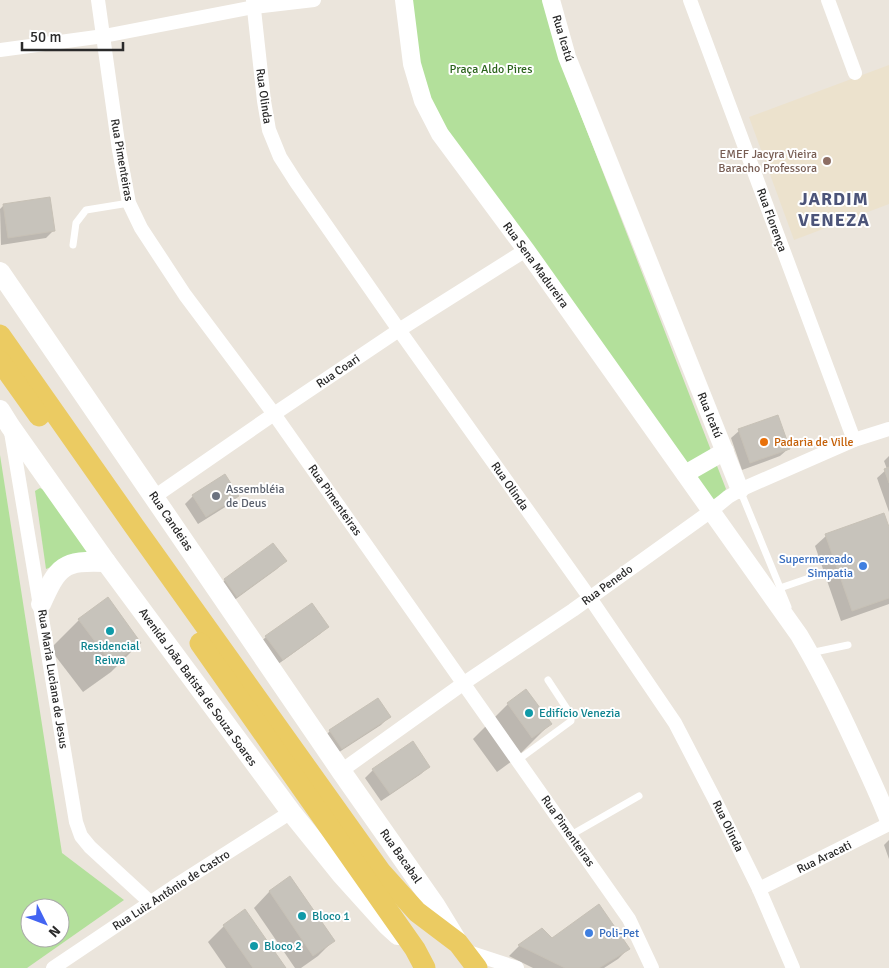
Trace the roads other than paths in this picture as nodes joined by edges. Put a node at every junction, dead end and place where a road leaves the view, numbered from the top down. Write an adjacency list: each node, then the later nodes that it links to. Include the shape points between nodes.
1 (98, 0): 8 (street, Rua Pimenteiras)
2 (314, 0): 7 (street)
3 (404, 0): 13 (street, Rua Sena Madureira, via 412,64 423,101 440,134)
4 (551, 0): 22 (street, Rua Icatú, via 567,57)
5 (690, 0): 21 (street, Rua Florença)
6 (828, 0): 10 (street)
7 (253, 4): 8 (street); 15 (street, Rua Olinda, via 269,130 280,157)
8 (104, 36): 9 (street); 11 (street, Rua Pimenteiras)
9 (0, 50)
10 (855, 73)
11 (129, 203): 12 (lane, via 86,210 76,223); 18 (street, Rua Pimenteiras, via 141,228 185,294)
12 (73, 245)
13 (526, 250): 15 (street, Rua Coari); 23 (street, Rua Sena Madureira)
14 (0, 272): 25 (main road, Rua Candeias)
15 (399, 330): 18 (street, Rua Coari); 30 (street, Rua Olinda)
16 (0, 335): 46 (main road, via 382,872 417,912)
17 (0, 361): 47 (main road)
18 (274, 414): 25 (street, Rua Coari); 36 (street, Rua Pimenteiras)
19 (5, 418): 27 (main road, Avenida João Batista de Souza Soares); 31 (street, Rua Maria Luciana de Jesus)
20 (889, 429): 21 (street, Rua Penedo)
21 (854, 440): 24 (street, Rua Penedo)
22 (725, 451): 23 (street); 24 (street, Rua Icatú)
23 (685, 474): 26 (street, Rua Sena Madureira)
24 (740, 490): 26 (street, Rua Penedo); 29 (lane, Rua Icatú)
25 (154, 497): 38 (main road, Rua Candeias)
26 (711, 511): 30 (street, Rua Penedo); 32 (street, Rua Sena Madureira)
27 (106, 562): 31 (main road, via 74,562 58,571); 41 (main road, Avenida João Batista de Souza Soares)
28 (815, 576): 29 (lane)
29 (780, 588): 32 (lane, Rua Icatú)
30 (590, 598): 36 (street, Rua Penedo); 44 (street, Rua Olinda, via 675,723)
31 (40, 604): 45 (street, Rua Maria Luciana de Jesus, via 81,836)
32 (799, 635): 34 (street, Rua Icatú)
33 (848, 645): 34 (lane)
34 (810, 653): 40 (street, Rua Icatú)
35 (548, 680): 37 (lane, via 571,714 570,721)
36 (464, 683): 37 (street, Rua Pimenteiras); 38 (street, Rua Penedo)
37 (518, 760): 43 (street, Rua Pimenteiras)
38 (341, 771): 46 (main road, Rua Bacabal)
39 (639, 796): 43 (lane)
40 (886, 802): 42 (street, Rua Icatú)
41 (290, 812): 45 (street, Rua Luiz Antônio de Castro); 47 (main road, Avenida João Batista de Souza Soares, via 341,874)
42 (889, 823): 44 (street, Rua Aracati)
43 (571, 835): 50 (street, Rua Pimenteiras, via 629,918)
44 (759, 889): 51 (street, Rua Olinda)
45 (151, 903): 48 (street, Rua Luiz Antônio de Castro)
46 (467, 954): 49 (street)
47 (420, 959)
48 (53, 968)
49 (517, 968)
50 (652, 968)
51 (793, 968)

